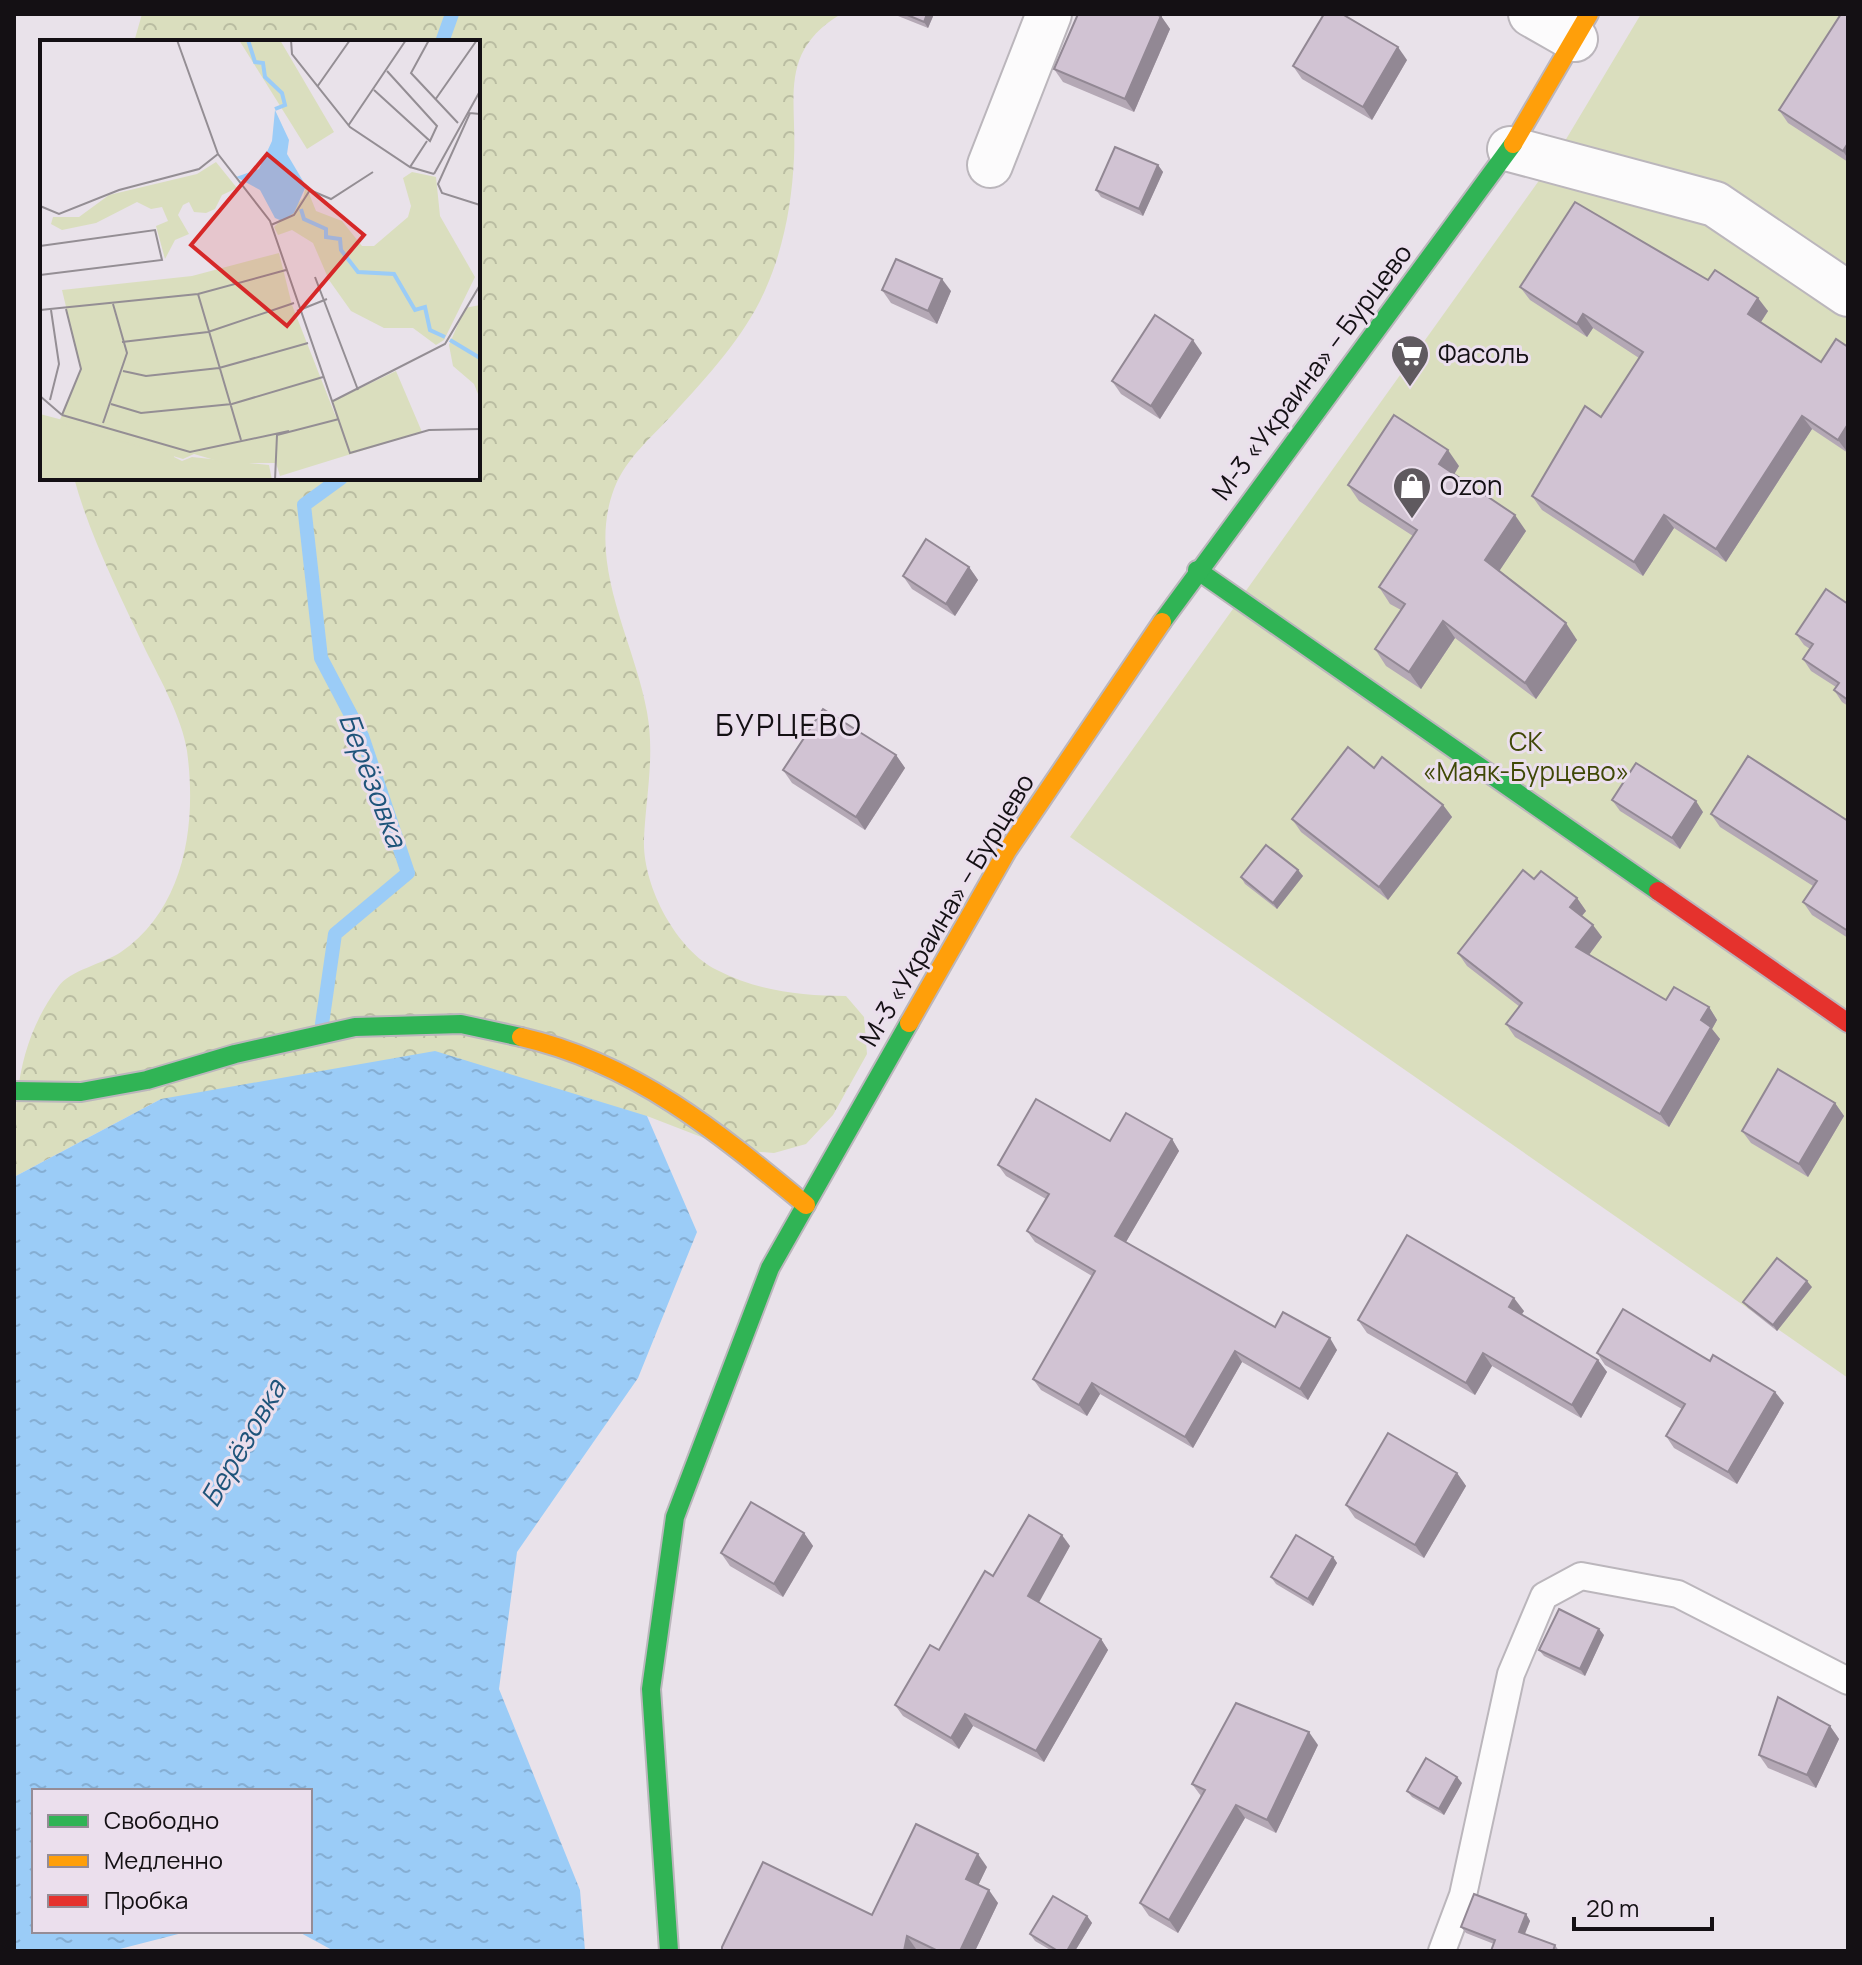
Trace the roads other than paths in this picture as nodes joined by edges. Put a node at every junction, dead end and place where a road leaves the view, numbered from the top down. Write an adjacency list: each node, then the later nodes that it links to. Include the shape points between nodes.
1 (1049, 14): 5 (street)
2 (1531, 14): 3 (street)
3 (1582, 26): 4 (street, М-3 «Украина» – Бурцево)
4 (1510, 149): 6 (street, via 1715,204); 7 (street, М-3 «Украина» – Бурцево)
5 (990, 165)
6 (1848, 294)
7 (1197, 570): 8 (street); 10 (street, М-3 «Украина» – Бурцево, via 1007,851)
8 (1848, 1023)
9 (14, 1091): 10 (street, via 81,1092 147,1080 355,1027 461,1024 551,1044 638,1081 704,1121)
10 (806, 1205): 12 (street, М-3 «Украина» – Бурцево, via 770,1268 675,1517 651,1689)
11 (1848, 1681): 13 (lane, via 1678,1594 1581,1576 1544,1596 1511,1674 1463,1895)
12 (669, 1951)
13 (1442, 1951)

